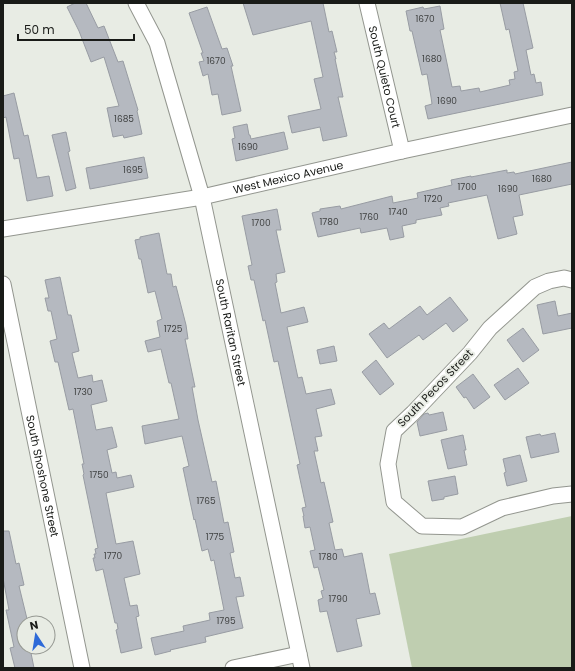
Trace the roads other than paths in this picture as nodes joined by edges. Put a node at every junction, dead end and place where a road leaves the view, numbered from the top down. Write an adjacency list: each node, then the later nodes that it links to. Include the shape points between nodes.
1 (136, 3): 5 (street, South Raritan Street, via 157,42)
2 (367, 3): 4 (street, South Quieto Court)
3 (572, 114): 4 (street, West Mexico Avenue)
4 (402, 151): 5 (street, West Mexico Avenue)
5 (202, 197): 6 (street, West Mexico Avenue); 10 (street, South Raritan Street)
6 (3, 229)
7 (572, 280): 9 (street, South Pecos Street, via 564,278 535,287 490,328 394,431 388,464 394,502 422,526 462,527 502,508)
8 (3, 284): 11 (street, South Shoshone Street)
9 (572, 494)
10 (301, 661): 12 (street)
11 (82, 668)
12 (232, 668)

